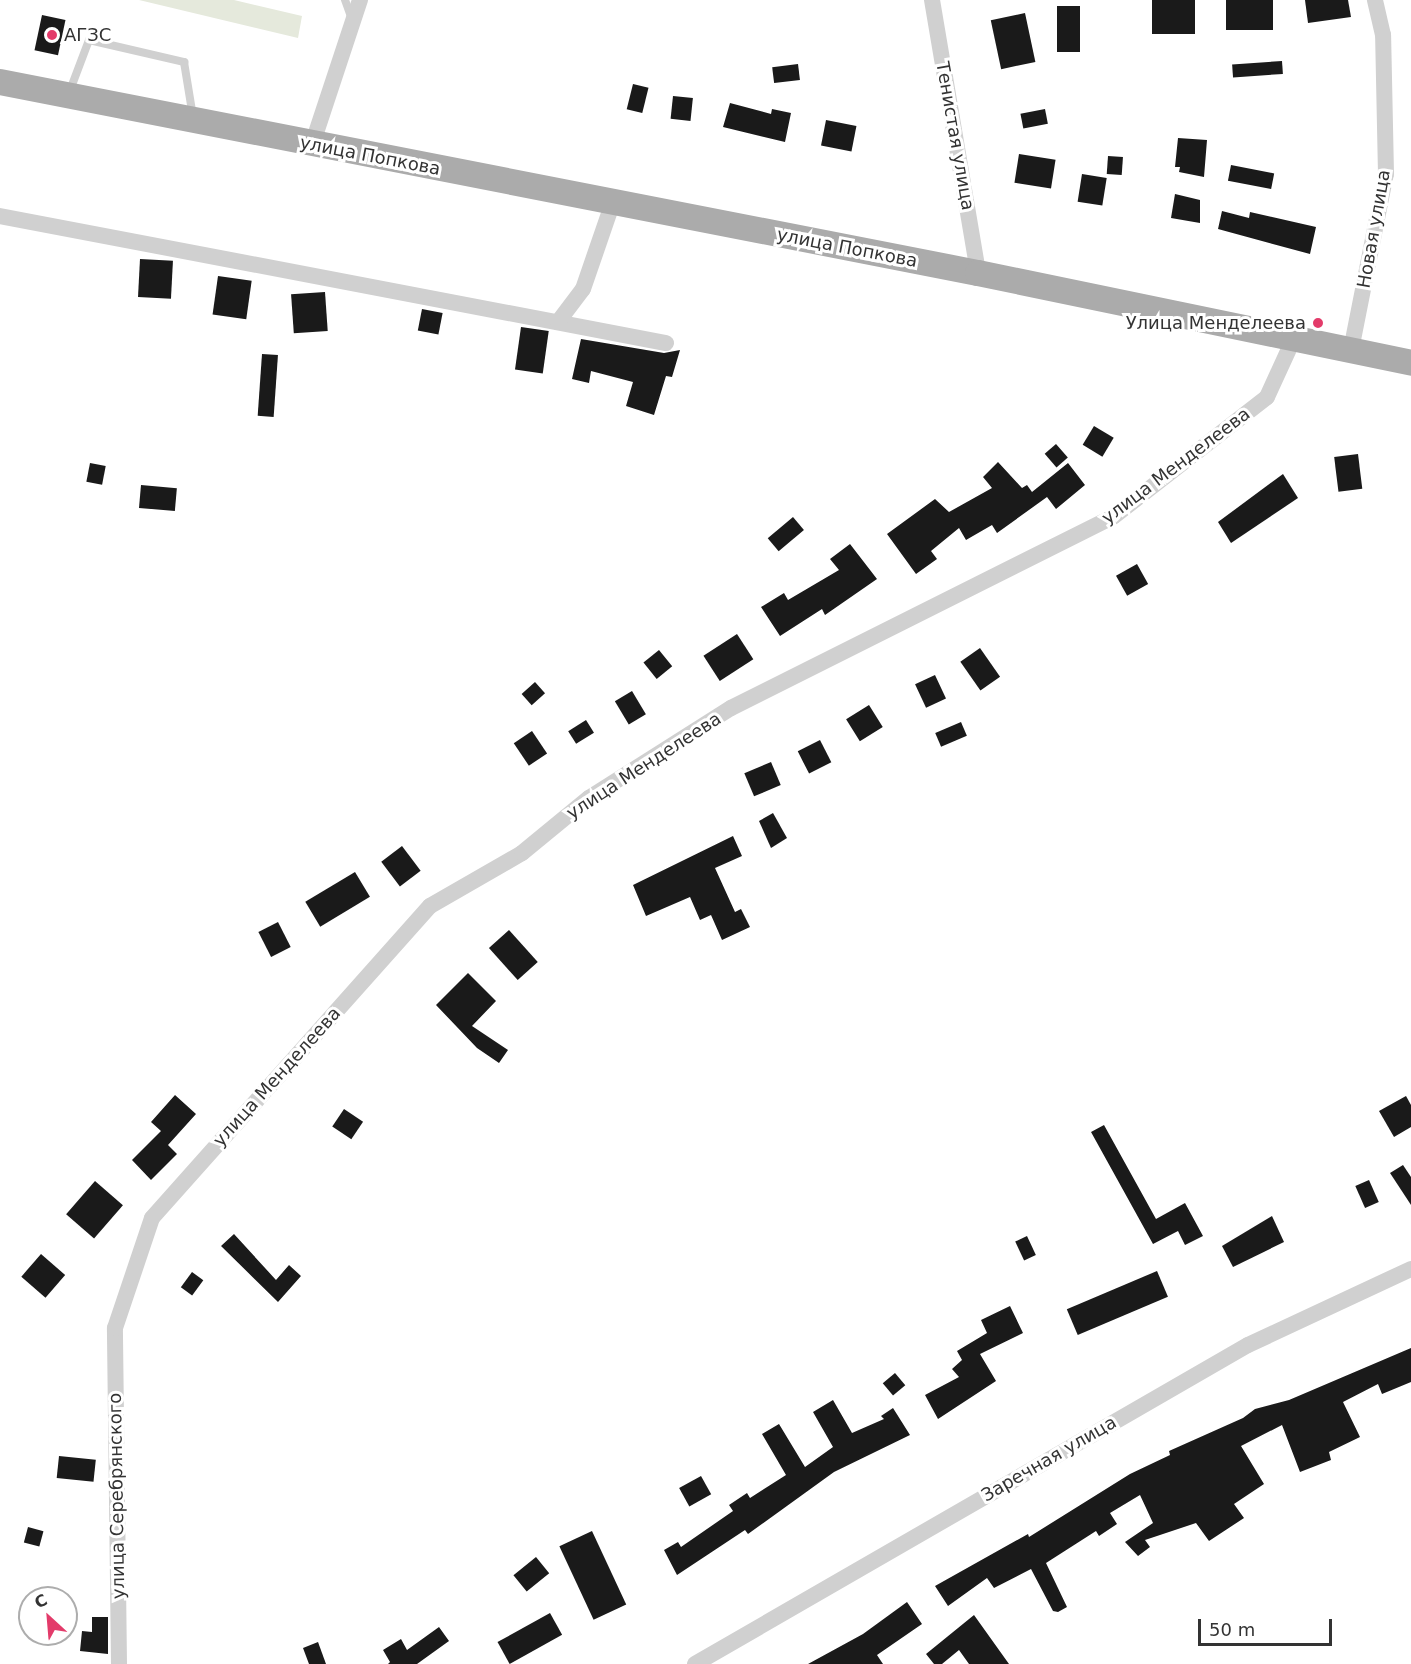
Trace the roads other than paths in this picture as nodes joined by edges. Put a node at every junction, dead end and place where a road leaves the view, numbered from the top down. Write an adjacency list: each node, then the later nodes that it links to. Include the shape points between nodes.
1 (345, 0): 5 (lane)
2 (360, 0): 5 (street)
3 (932, 0): 12 (street, Тенистая улица)
4 (1375, 0): 16 (street, Новая улица, via 1383,35 1386,174)
5 (354, 24): 9 (street)
6 (0, 82): 7 (main road, улица Попкова)
7 (68, 97): 8 (main road, улица Попкова); 8 (lane, via 89,40 184,62)
8 (193, 120): 9 (main road, улица Попкова)
9 (312, 145): 10 (main road, улица Попкова)
10 (613, 202): 12 (main road, улица Попкова); 13 (street, via 583,289)
11 (0, 216): 13 (street)
12 (978, 273): 14 (main road, улица Попкова)
13 (558, 322): 15 (street)
14 (1294, 338): 16 (main road, улица Попкова); 19 (street, улица Менделеева, via 1268,397 1113,517 731,708 589,798 522,853 430,906 152,1218)
15 (666, 342)
16 (1351, 351): 17 (main road, улица Попкова)
17 (1411, 363)
18 (1411, 1269): 21 (street, Заречная улица, via 1248,1345)
19 (115, 1328): 20 (street, улица Серебрянского)
20 (119, 1664)
21 (695, 1664)

